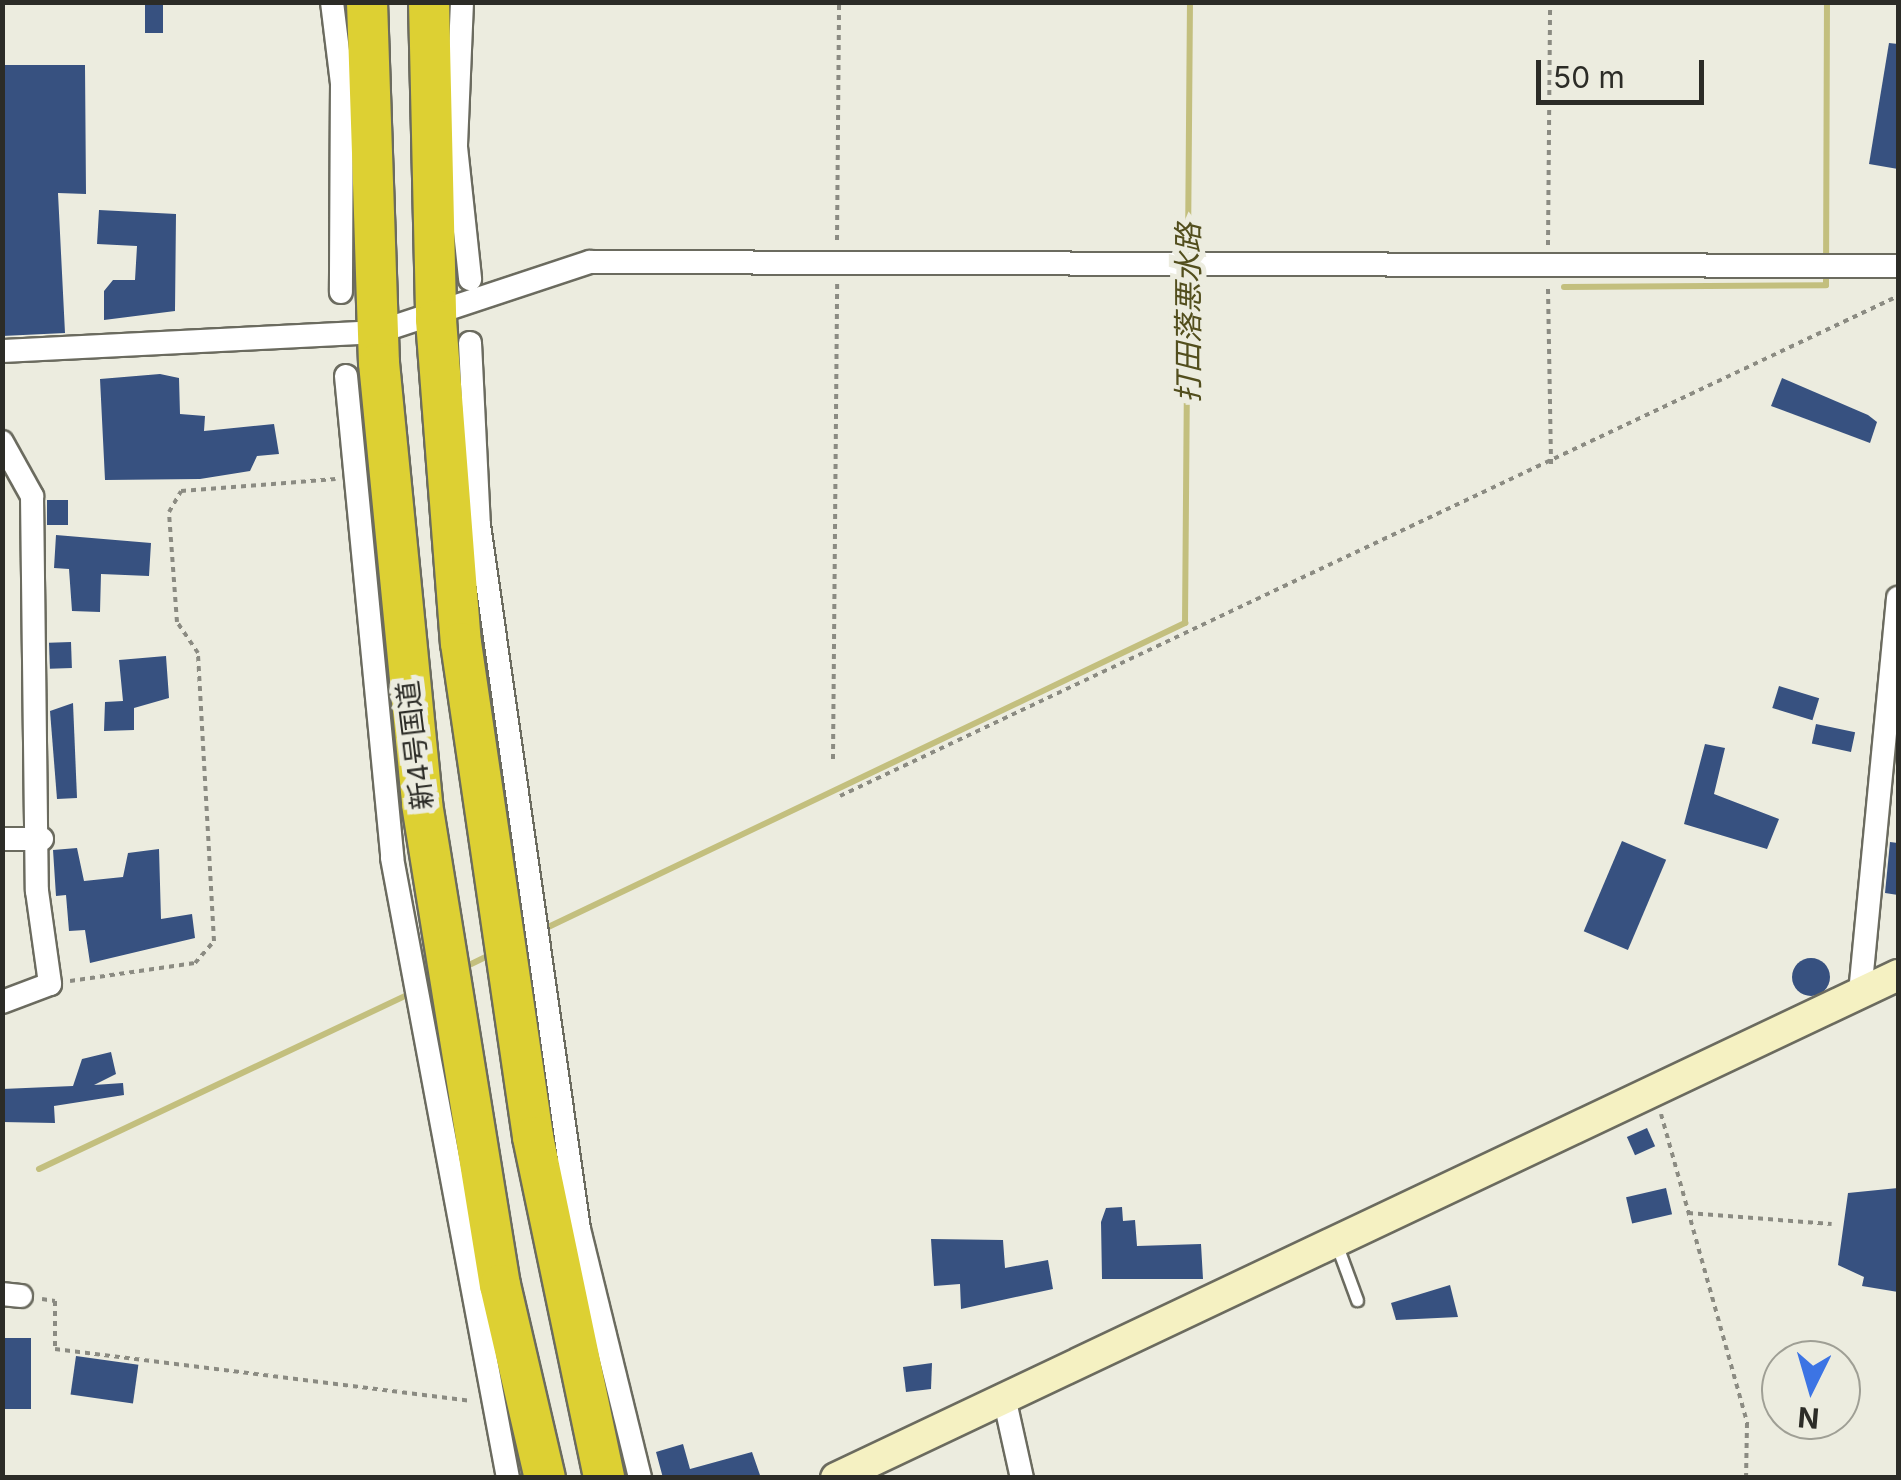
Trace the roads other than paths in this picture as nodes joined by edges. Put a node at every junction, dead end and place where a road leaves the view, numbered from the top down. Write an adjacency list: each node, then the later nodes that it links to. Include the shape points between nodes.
1 (332, 2): 6 (street)
2 (367, 2): 6 (highway, 新4号国道)
3 (429, 2): 5 (highway, 新4号国道)
4 (462, 2): 5 (street)
5 (443, 118): 8 (street); 10 (highway, 新4号国道)
6 (356, 122): 9 (street); 11 (highway, 新4号国道)
7 (1898, 266): 10 (street, via 837,257 590,262)
8 (470, 279)
9 (341, 292)
10 (436, 320): 11 (street); 16 (highway, 新4号国道)
11 (378, 332): 13 (street); 17 (highway, 新4号国道)
12 (470, 343): 16 (street)
13 (2, 351)
14 (346, 376): 17 (street, via 352,478)
15 (2, 442): 19 (street, via 32,496 29,626)
16 (465, 527): 25 (highway, 新4号国道, via 486,845)
17 (381, 548): 26 (highway, 新4号国道)
18 (1898, 598): 22 (street)
19 (42, 838): 20 (street); 23 (street, via 37,891 50,984)
20 (2, 839)
21 (1898, 975): 22 (street)
22 (1860, 993): 24 (street)
23 (2, 1002)
24 (1336, 1240): 27 (lane); 28 (street)
25 (571, 1261): 31 (highway, 新4号国道); 32 (street)
26 (489, 1287): 29 (street, via 492,1404); 30 (highway, 新4号国道)
27 (1357, 1300)
28 (1004, 1397): 33 (street); 34 (street)
29 (508, 1478)
30 (545, 1478)
31 (604, 1478)
32 (640, 1478)
33 (836, 1478)
34 (1022, 1478)

